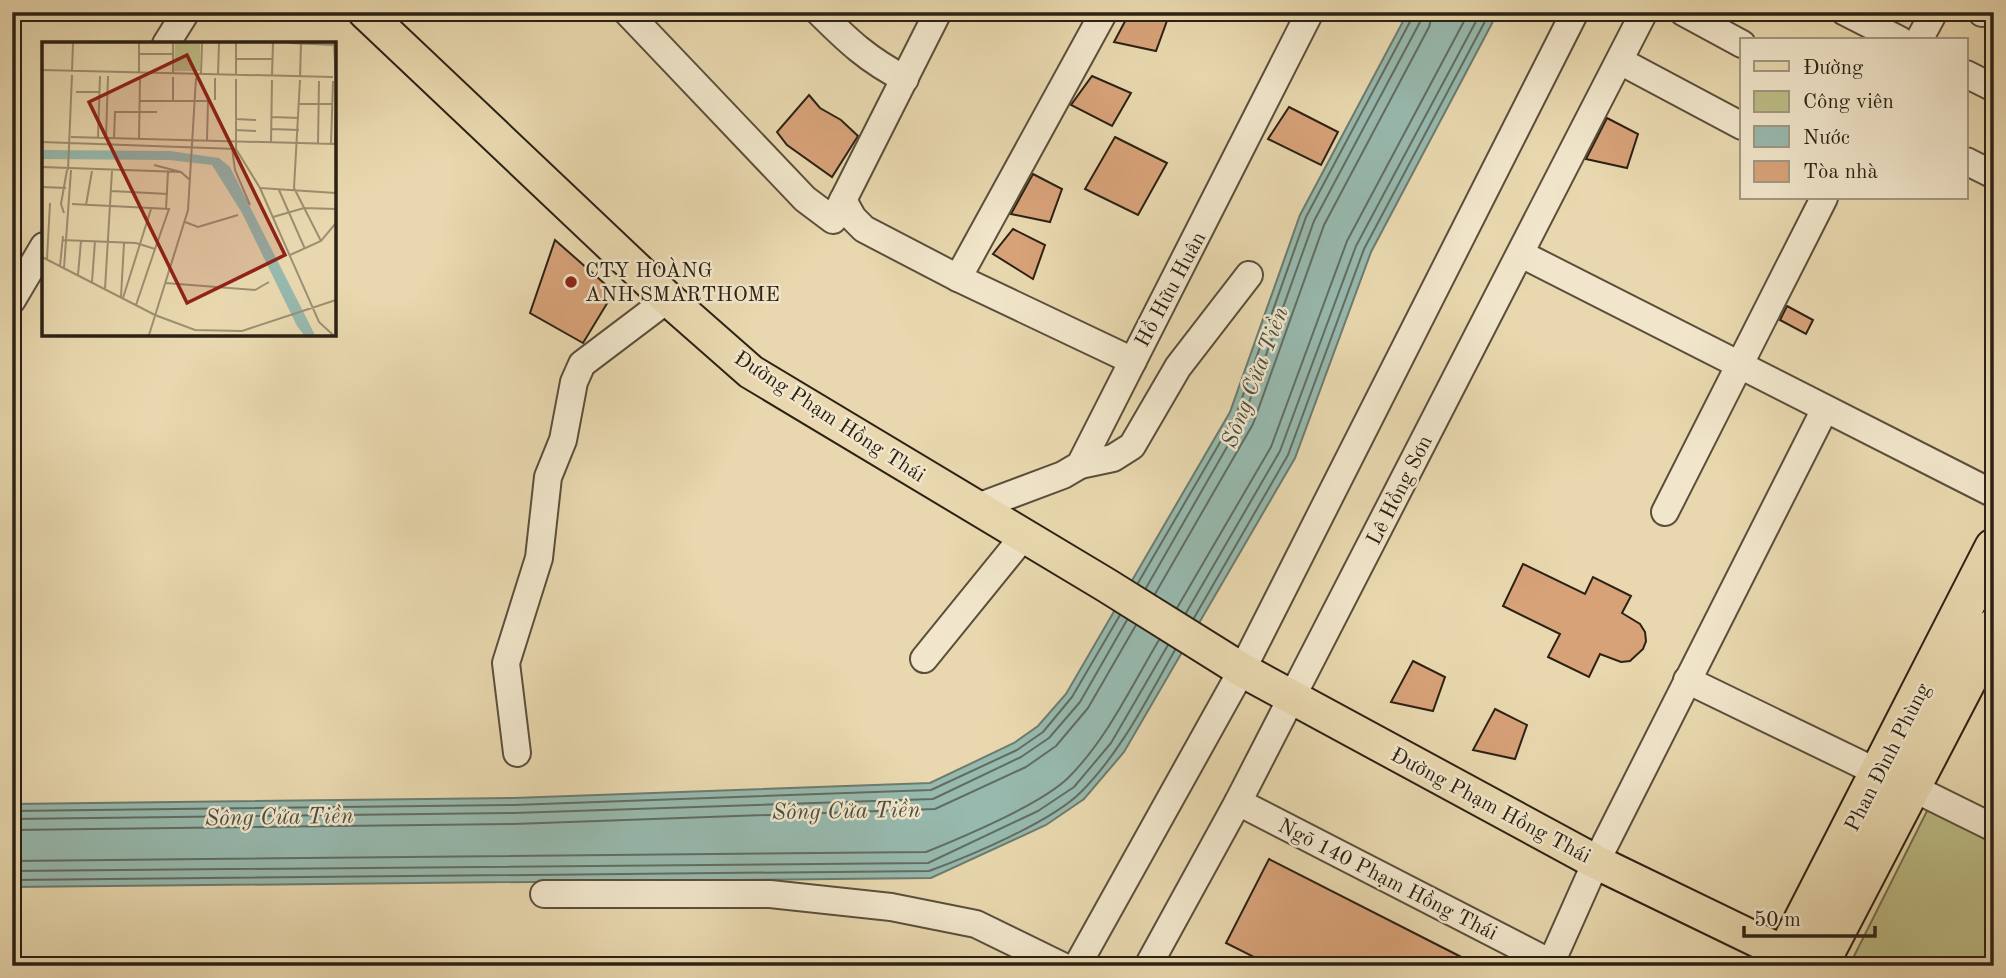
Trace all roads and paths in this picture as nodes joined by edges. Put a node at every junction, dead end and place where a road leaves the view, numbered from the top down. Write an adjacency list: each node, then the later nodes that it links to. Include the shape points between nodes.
1 (186, 12): 15 (street)
2 (365, 12): 30 (main road, Đường Phạm Hồng Thái)
3 (627, 12): 24 (street, via 805,199 833,220)
4 (819, 12): 19 (street, via 860,52)
5 (938, 12): 19 (street)
6 (1104, 12): 29 (street)
7 (1310, 12): 32 (street, Hồ Hữu Huân)
8 (1575, 12): 43 (street)
9 (1644, 12): 17 (street, Lê Hồng Sơn)
10 (1683, 12): 16 (street)
11 (1845, 12): 13 (street)
12 (1934, 12): 14 (street)
13 (1896, 38)
14 (1920, 38)
15 (167, 42)
16 (1740, 43)
17 (1620, 61): 21 (street); 27 (street, Lê Hồng Sơn)
18 (1968, 75): 20 (street)
19 (905, 79): 24 (street)
20 (1994, 88)
21 (1740, 126)
22 (1968, 162): 23 (street)
23 (1994, 175)
24 (843, 200): 29 (street, via 864,229)
25 (1823, 200): 33 (street)
26 (42, 249): 31 (street)
27 (1521, 254): 33 (street); 45 (street, Lê Hồng Sơn)
28 (1249, 275): 35 (street, via 1178,367 1132,446 1112,458)
29 (958, 278): 32 (street)
30 (668, 299): 37 (main road, Đường Phạm Hồng Thái, via 751,372); 46 (street, via 582,364 574,382 563,440 548,477 539,558 506,663)
31 (12, 300)
32 (1133, 360): 35 (street, Hồ Hữu Huân)
33 (1738, 365): 34 (street); 38 (street)
34 (1825, 409): 36 (street); 44 (street)
35 (1080, 465): 37 (street)
36 (1994, 494)
37 (975, 508): 39 (main road, Đường Phạm Hồng Thái)
38 (1665, 512)
39 (1023, 537): 42 (street); 43 (main road, Đường Phạm Hồng Thái)
40 (1994, 548): 47 (highway, Phan Đình Phùng)
41 (1994, 628): 47 (highway, Phan Đình Phùng)
42 (923, 659)
43 (1242, 670): 45 (main road, Đường Phạm Hồng Thái); 54 (street)
44 (1687, 680): 47 (street); 50 (street)
45 (1292, 697): 48 (street, Lê Hồng Sơn); 50 (main road, Đường Phạm Hồng Thái)
46 (517, 753)
47 (1895, 780): 49 (street); 52 (highway, Phan Đình Phùng)
48 (1238, 802): 50 (street, Ngõ 140 Phạm Hồng Thái, via 1551,962); 55 (street, Lê Hồng Sơn)
49 (1994, 828)
50 (1596, 862): 52 (main road, Đường Phạm Hồng Thái)
51 (544, 894): 53 (street, via 770,894 891,907 976,924)
52 (1795, 962)
53 (1062, 966)
54 (1077, 966)
55 (1148, 966)

